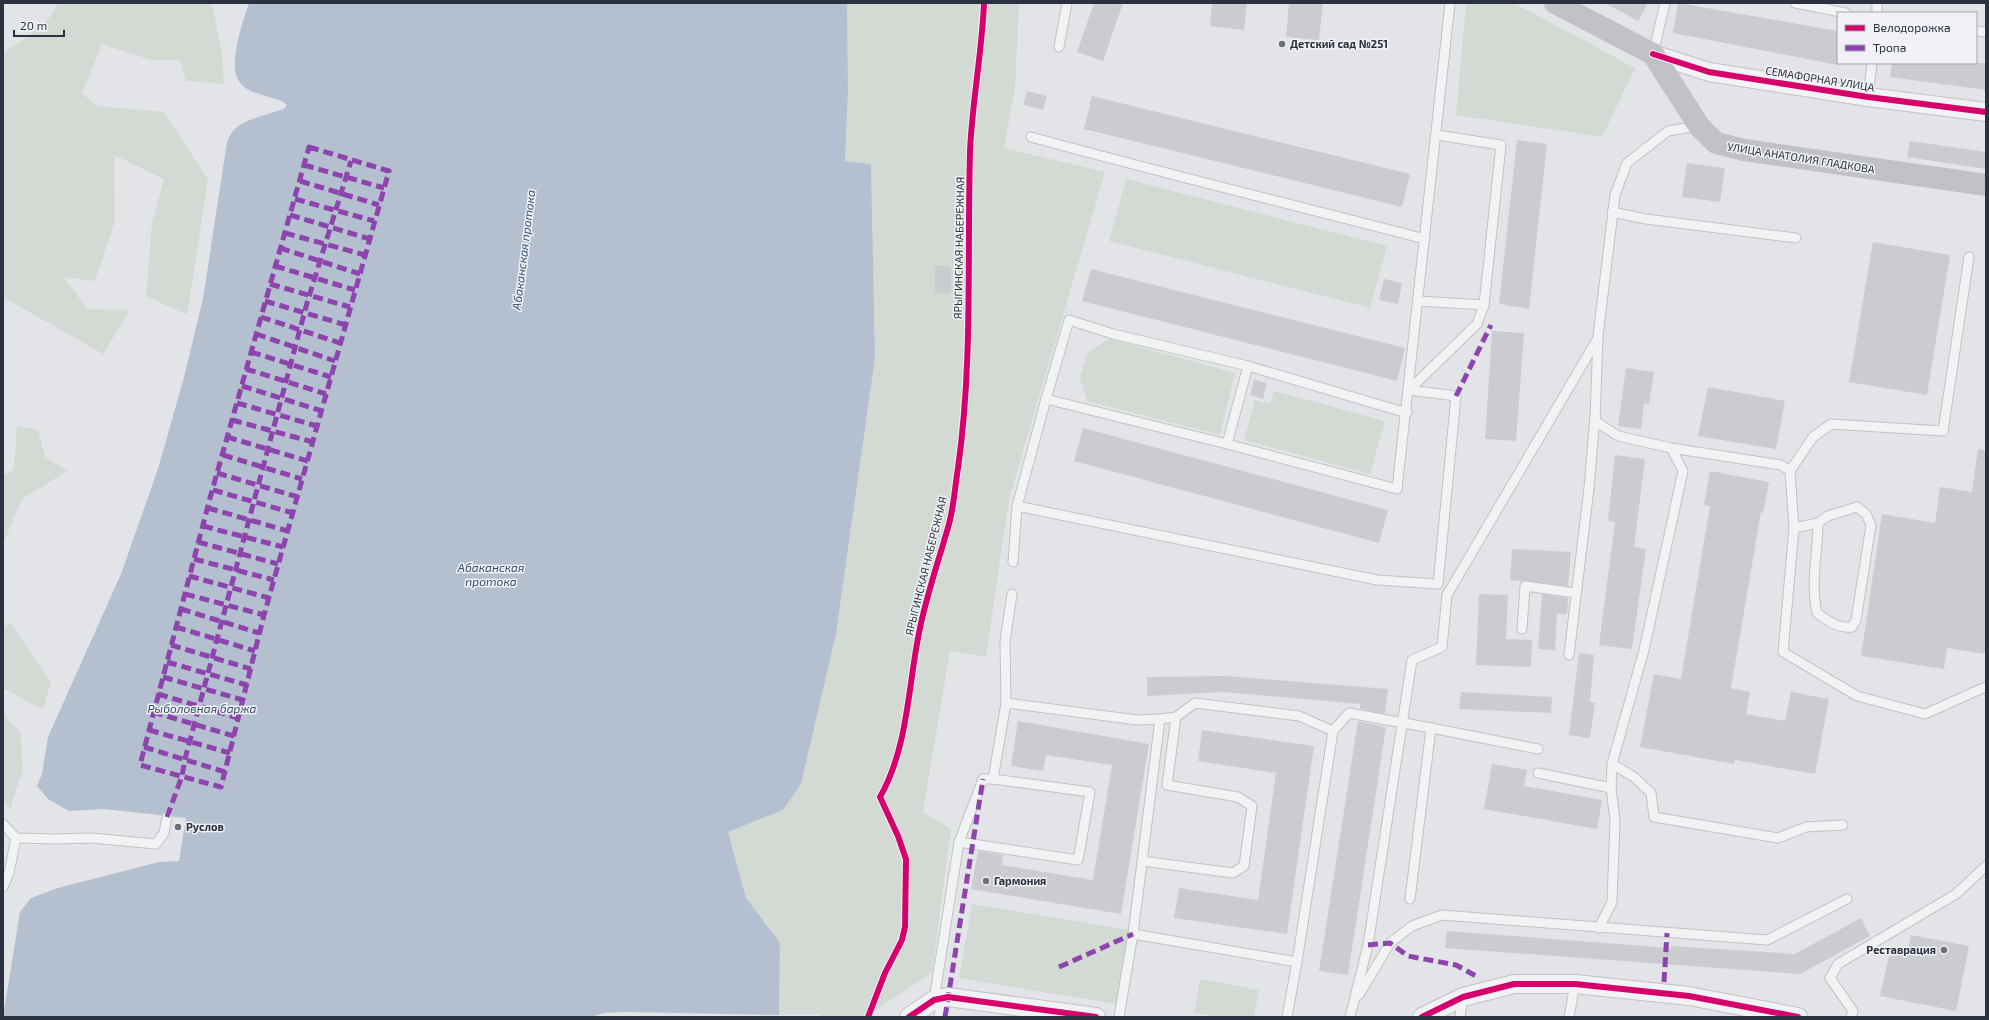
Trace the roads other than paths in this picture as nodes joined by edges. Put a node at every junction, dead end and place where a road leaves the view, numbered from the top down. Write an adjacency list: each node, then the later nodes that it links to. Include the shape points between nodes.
1 (1067, 3): 7 (lane)
2 (1450, 3): 13 (lane)
3 (1555, 3): 8 (main road, УЛИЦА АНАТОЛИЯ ГЛАДКОВА)
4 (1665, 3): 8 (lane)
5 (1795, 3): 6 (lane)
6 (1841, 12)
7 (1060, 47)
8 (1653, 54): 10 (street, СЕМАФОРНАЯ УЛИЦА, via 1709,72); 12 (main road, УЛИЦА АНАТОЛИЯ ГЛАДКОВА)
9 (1872, 64): 10 (lane)
10 (1868, 97): 11 (street, СЕМАФОРНАЯ УЛИЦА)
11 (1986, 112)
12 (1699, 126): 15 (main road, УЛИЦА АНАТОЛИЯ ГЛАДКОВА, via 1716,143 1744,150); 16 (lane, via 1668,131 1627,162)
13 (1437, 135): 18 (lane); 21 (lane, via 1501,145)
14 (1031, 137): 18 (lane)
15 (1986, 185)
16 (1612, 212): 17 (lane, via 1646,219); 22 (lane)
17 (1796, 238)
18 (1425, 239): 20 (lane)
19 (1969, 257): 30 (lane, via 1943,431 1831,424 1813,437)
20 (1418, 301): 21 (lane); 24 (lane)
21 (1484, 305): 24 (lane, via 1477,324)
22 (1598, 336): 27 (lane); 43 (lane, via 1448,595 1442,647 1412,660)
23 (1248, 366): 25 (lane, via 1113,334 1069,320); 26 (lane); 28 (lane)
24 (1409, 390): 26 (lane); 31 (lane, via 1456,396 1438,584 1378,580)
25 (1046, 399): 28 (lane); 31 (lane)
26 (1407, 413): 28 (lane, via 1398,489)
27 (1595, 421): 29 (lane, via 1618,436); 35 (lane)
28 (1227, 444)
29 (1671, 448): 30 (lane, via 1781,465); 47 (lane, via 1683,472 1644,650)
30 (1790, 471): 33 (lane)
31 (1017, 506): 34 (lane)
32 (1818, 523): 32 (lane, via 1813,576 1817,613 1843,628 1852,627 1856,620 1872,525 1866,514 1857,507 1828,516); 33 (lane)
33 (1794, 528): 39 (lane, via 1783,652 1857,696 1925,714)
34 (1013, 562)
35 (1576, 593): 37 (lane, via 1525,586); 38 (lane)
36 (1012, 594): 40 (lane, via 1005,641)
37 (1522, 630)
38 (1569, 655)
39 (1983, 688)
40 (1006, 703): 42 (lane, via 1137,720); 49 (lane)
41 (1176, 717): 42 (lane); 45 (lane, via 1195,703 1299,716); 56 (lane, via 1167,785 1238,797 1252,806 1244,866 1233,873)
42 (1160, 719): 56 (lane)
43 (1403, 723): 44 (lane); 45 (lane, via 1349,713); 66 (lane, via 1368,945)
44 (1431, 728): 46 (lane); 59 (lane)
45 (1333, 731): 63 (lane)
46 (1538, 749)
47 (1612, 764): 50 (lane); 53 (lane, via 1634,777 1650,793 1654,817 1778,838 1806,827)
48 (1538, 773): 50 (lane)
49 (993, 779): 55 (lane, via 984,779); 55 (lane, via 1090,792 1078,860)
50 (1611, 788): 61 (lane, via 1615,820 1612,902)
51 (167, 817): 54 (lane, via 164,834 156,844 91,838)
52 (3, 824): 54 (lane)
53 (1843, 825)
54 (16, 838): 58 (lane, via 9,874)
55 (959, 842): 67 (lane)
56 (1142, 862): 62 (lane)
57 (1986, 866): 77 (lane, via 1956,894 1838,964 1830,978 1853,1012)
58 (3, 887)
59 (1410, 898)
60 (1847, 899): 61 (lane, via 1768,940)
61 (1599, 928): 66 (lane, via 1442,915 1412,926 1390,943)
62 (1132, 934): 63 (lane); 70 (lane)
63 (1297, 962): 71 (lane)
64 (1575, 984): 65 (street, via 1514,984); 75 (lane); 76 (street, via 1689,996)
65 (1463, 997): 73 (street); 74 (lane)
66 (1354, 1003): 72 (lane)
67 (939, 1005): 68 (street); 69 (street)
68 (912, 1016)
69 (1096, 1017)
70 (1119, 1017)
71 (1287, 1017)
72 (1350, 1017)
73 (1422, 1017)
74 (1460, 1017)
75 (1570, 1017)
76 (1798, 1017)
77 (1851, 1017)

